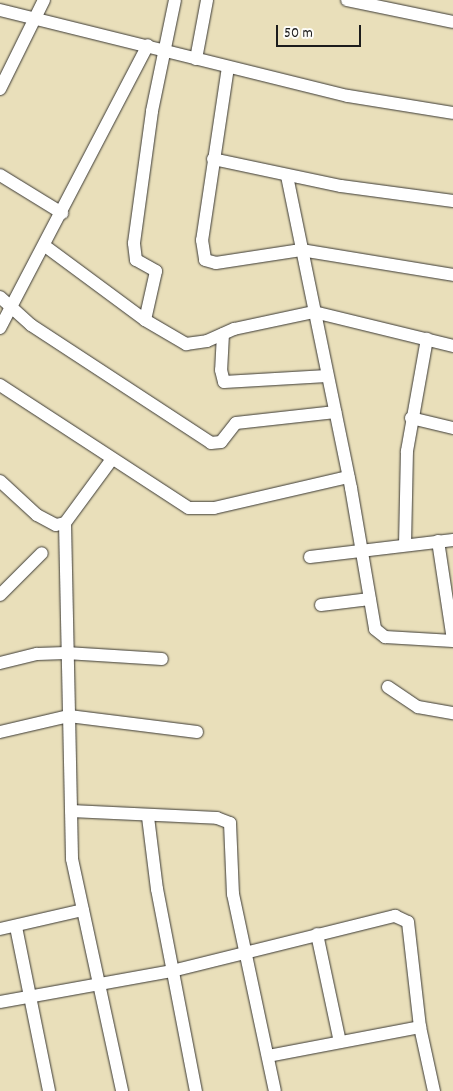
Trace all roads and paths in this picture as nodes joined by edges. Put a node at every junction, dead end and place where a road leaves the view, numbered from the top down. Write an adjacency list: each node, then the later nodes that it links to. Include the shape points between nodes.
1 (44, 0): 6 (street)
2 (175, 0): 9 (street)
3 (206, 0): 10 (street)
4 (347, 0): 7 (street)
5 (0, 10): 6 (street)
6 (34, 17): 8 (street); 12 (street)
7 (453, 22)
8 (148, 45): 9 (street); 18 (street)
9 (166, 51): 10 (street); 25 (street, via 152,111 134,243 136,260 156,271)
10 (196, 59): 11 (street)
11 (228, 67): 13 (street, via 348,96); 14 (street)
12 (0, 89)
13 (453, 113)
14 (213, 158): 16 (street); 20 (street, via 202,240 205,260 216,263)
15 (0, 174): 18 (street)
16 (287, 176): 17 (street); 20 (street)
17 (453, 201)
18 (62, 214): 19 (street)
19 (44, 246): 23 (street); 25 (street)
20 (301, 250): 21 (street); 24 (street)
21 (453, 275)
22 (0, 297): 23 (street)
23 (11, 308): 26 (street); 32 (street, via 141,400 211,443 221,442 236,423)
24 (314, 312): 27 (street); 28 (street); 30 (street)
25 (145, 320): 27 (street, via 186,344 207,341)
26 (0, 328)
27 (223, 334): 30 (street, via 220,370 224,382)
28 (427, 339): 29 (street); 33 (street)
29 (453, 346)
30 (327, 376): 32 (street)
31 (0, 385): 35 (street)
32 (335, 412): 36 (street)
33 (411, 418): 34 (street); 41 (street, via 405,469)
34 (453, 428)
35 (112, 459): 36 (street, via 174,499 202,510); 38 (street)
36 (348, 477): 42 (street)
37 (0, 481): 38 (street, via 43,519 56,525)
38 (65, 523): 49 (street)
39 (453, 540): 40 (street)
40 (438, 541): 41 (street); 48 (street)
41 (405, 545): 42 (street)
42 (362, 550): 44 (street); 46 (street)
43 (42, 553): 45 (street)
44 (310, 557)
45 (0, 595)
46 (370, 599): 47 (street); 48 (street, via 378,634)
47 (321, 605)
48 (453, 641)
49 (66, 653): 50 (street); 51 (street, via 25,656); 54 (street)
50 (162, 659)
51 (0, 663)
52 (388, 687): 53 (street, via 418,707)
53 (453, 712)
54 (69, 716): 55 (street); 56 (street); 57 (street)
55 (0, 732)
56 (197, 732)
57 (71, 811): 58 (street); 59 (street, via 72,859)
58 (148, 817): 63 (street, via 217,818 230,823 231,883); 64 (street)
59 (83, 910): 60 (street); 65 (street)
60 (16, 926): 61 (street); 66 (street)
61 (0, 929)
62 (317, 934): 63 (street); 68 (street, via 389,917 403,917 408,922); 69 (street)
63 (246, 951): 64 (street); 70 (street)
64 (172, 971): 65 (street); 73 (street)
65 (98, 982): 66 (street); 72 (street)
66 (30, 997): 67 (street); 71 (street)
67 (0, 1002)
68 (420, 1027): 69 (street); 75 (street)
69 (340, 1042): 70 (street)
70 (268, 1056): 74 (street)
71 (49, 1091)
72 (122, 1091)
73 (196, 1091)
74 (275, 1091)
75 (434, 1091)

